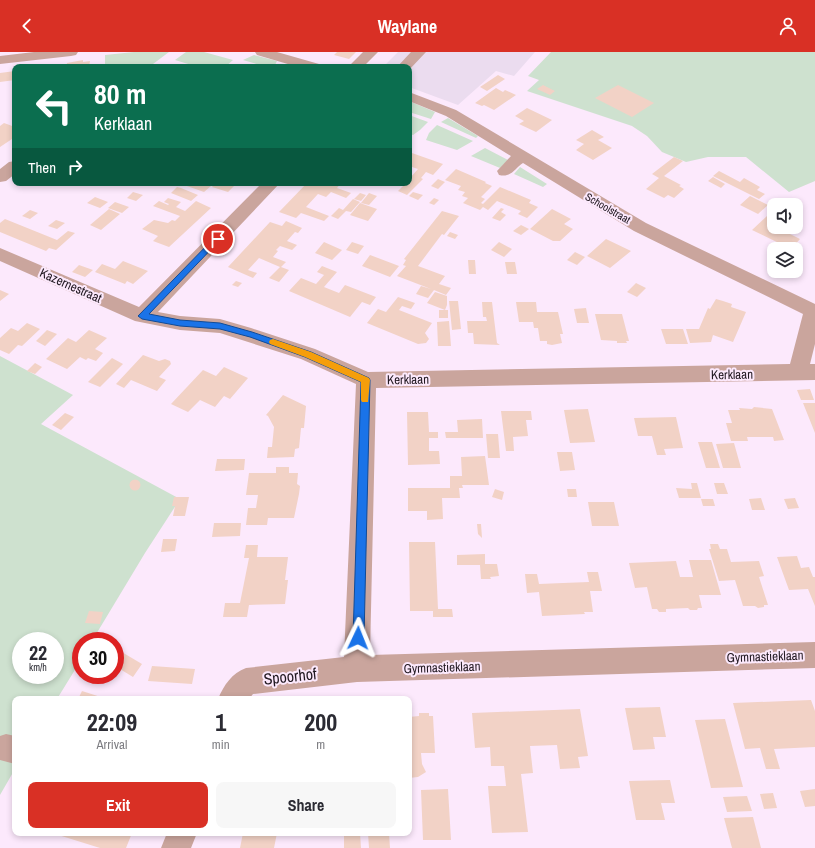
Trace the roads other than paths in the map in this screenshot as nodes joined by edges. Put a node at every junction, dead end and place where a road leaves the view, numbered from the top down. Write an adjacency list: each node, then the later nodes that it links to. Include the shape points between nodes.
1 (71, 52): 5 (street)
2 (262, 52): 6 (street)
3 (371, 52): 7 (street)
4 (419, 52): 8 (street)
5 (0, 60)
6 (304, 64)
7 (358, 64)
8 (407, 64)
9 (412, 97): 10 (street, Schoolstraat, via 451,113)
10 (522, 157): 12 (street); 16 (street, Schoolstraat, via 640,227)
11 (12, 168): 13 (street)
12 (505, 171)
13 (0, 177)
14 (269, 186): 17 (street)
15 (0, 254): 17 (street, Kazernestraat)
16 (814, 311): 18 (street, Schoolstraat)
17 (142, 316): 19 (street, Kerklaan, via 180,323 220,326 252,335 308,354)
18 (807, 373): 19 (street, Kerklaan)
19 (366, 380): 21 (street)
20 (815, 655): 21 (street, Gymnastieklaan)
21 (357, 669): 22 (street, Spoorhof, via 246,681)
22 (234, 696)
23 (181, 836): 24 (street)
24 (176, 848)

